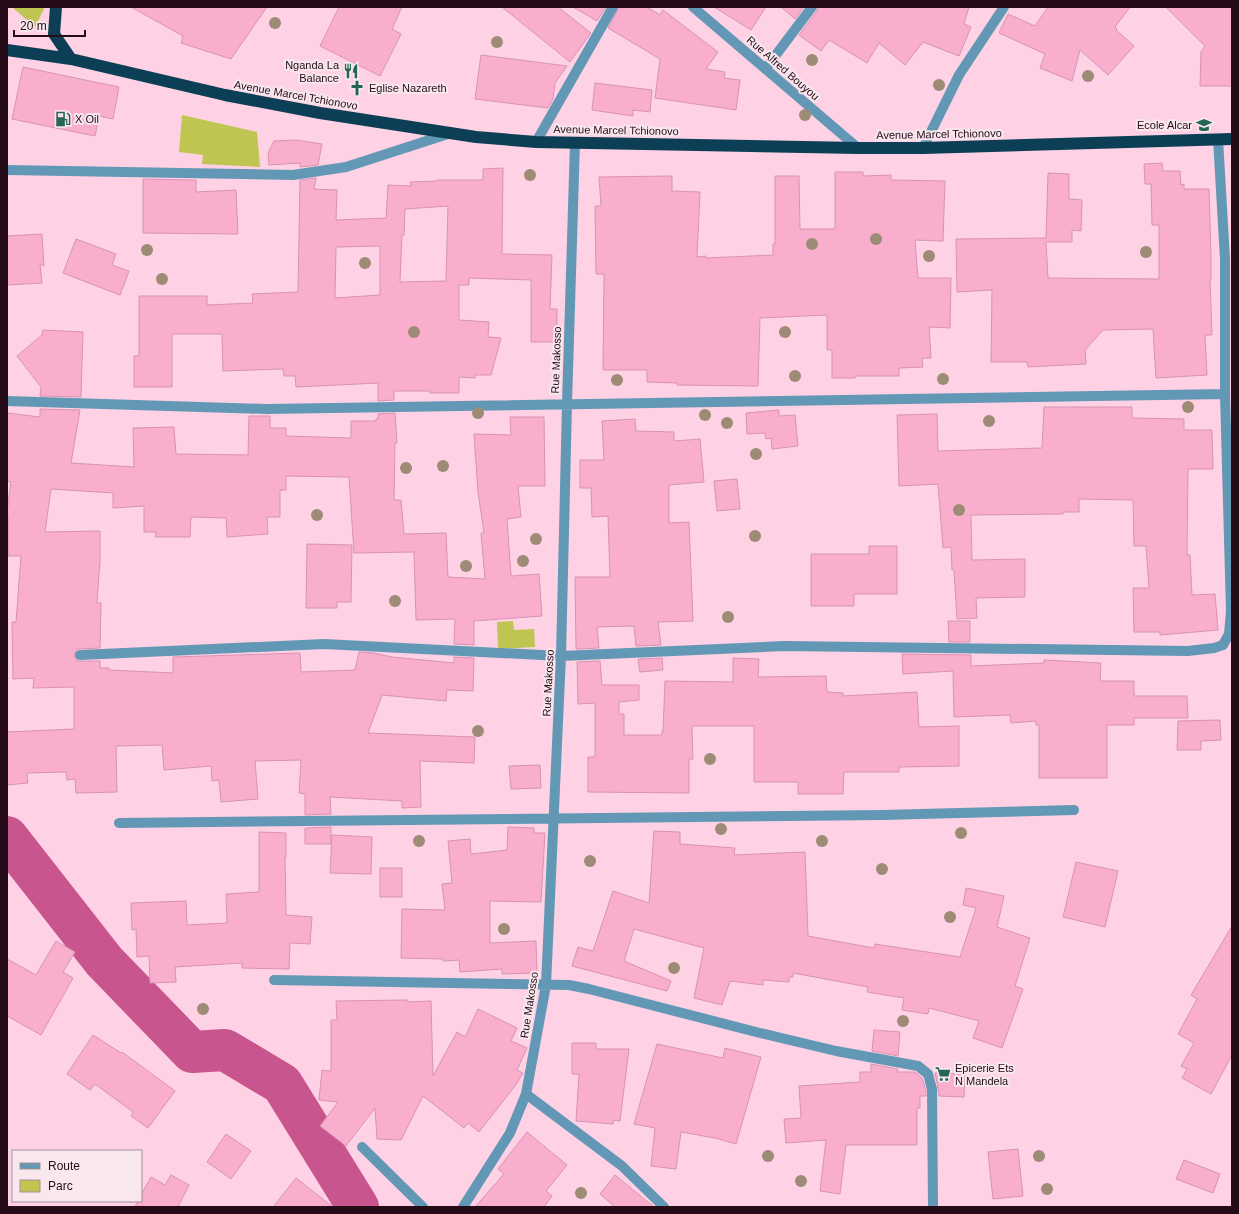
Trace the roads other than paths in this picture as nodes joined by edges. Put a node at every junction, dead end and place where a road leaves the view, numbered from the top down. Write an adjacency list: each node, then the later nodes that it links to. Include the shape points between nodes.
1 (56, 7): 7 (highway, via 54,34)
2 (613, 7): 12 (street)
3 (693, 7): 8 (street, Rue Alfred Bouyou)
4 (812, 7): 8 (street)
5 (1004, 7): 15 (street, via 959,75)
6 (7, 50): 7 (highway, Avenue Marcel Tchionovo)
7 (71, 59): 9 (highway, Avenue Marcel Tchionovo, via 225,95)
8 (766, 68): 14 (street, Rue Alfred Bouyou)
9 (448, 134): 12 (highway, Avenue Marcel Tchionovo); 16 (street, via 346,167 293,176)
10 (1218, 139): 11 (highway, Avenue Marcel Tchionovo); 15 (highway, Avenue Marcel Tchionovo); 17 (street, via 1225,259)
11 (1232, 139)
12 (536, 142): 13 (highway, Avenue Marcel Tchionovo)
13 (575, 142): 14 (highway, Avenue Marcel Tchionovo); 19 (street, Rue Makosso)
14 (858, 148): 15 (highway, Avenue Marcel Tchionovo)
15 (923, 148)
16 (7, 170)
17 (1225, 394): 19 (street); 21 (street, via 1231,611 1229,634 1223,645 1188,651 784,646)
18 (7, 401): 19 (street, via 267,409)
19 (567, 404): 21 (street, Rue Makosso)
20 (80, 655): 21 (street, via 324,644)
21 (561, 656): 23 (street, Rue Makosso)
22 (1074, 810): 23 (street, via 882,815)
23 (553, 818): 24 (street); 26 (street, Rue Makosso)
24 (119, 824)
25 (274, 980): 26 (street)
26 (546, 985): 27 (street, Rue Makosso); 32 (street, via 570,985 760,1033 918,1066 928,1074 932,1090)
27 (526, 1094): 30 (street, Rue Makosso, via 510,1133); 31 (street, via 622,1166)
28 (362, 1147): 29 (street)
29 (423, 1207)
30 (463, 1207)
31 (664, 1207)
32 (933, 1207)

